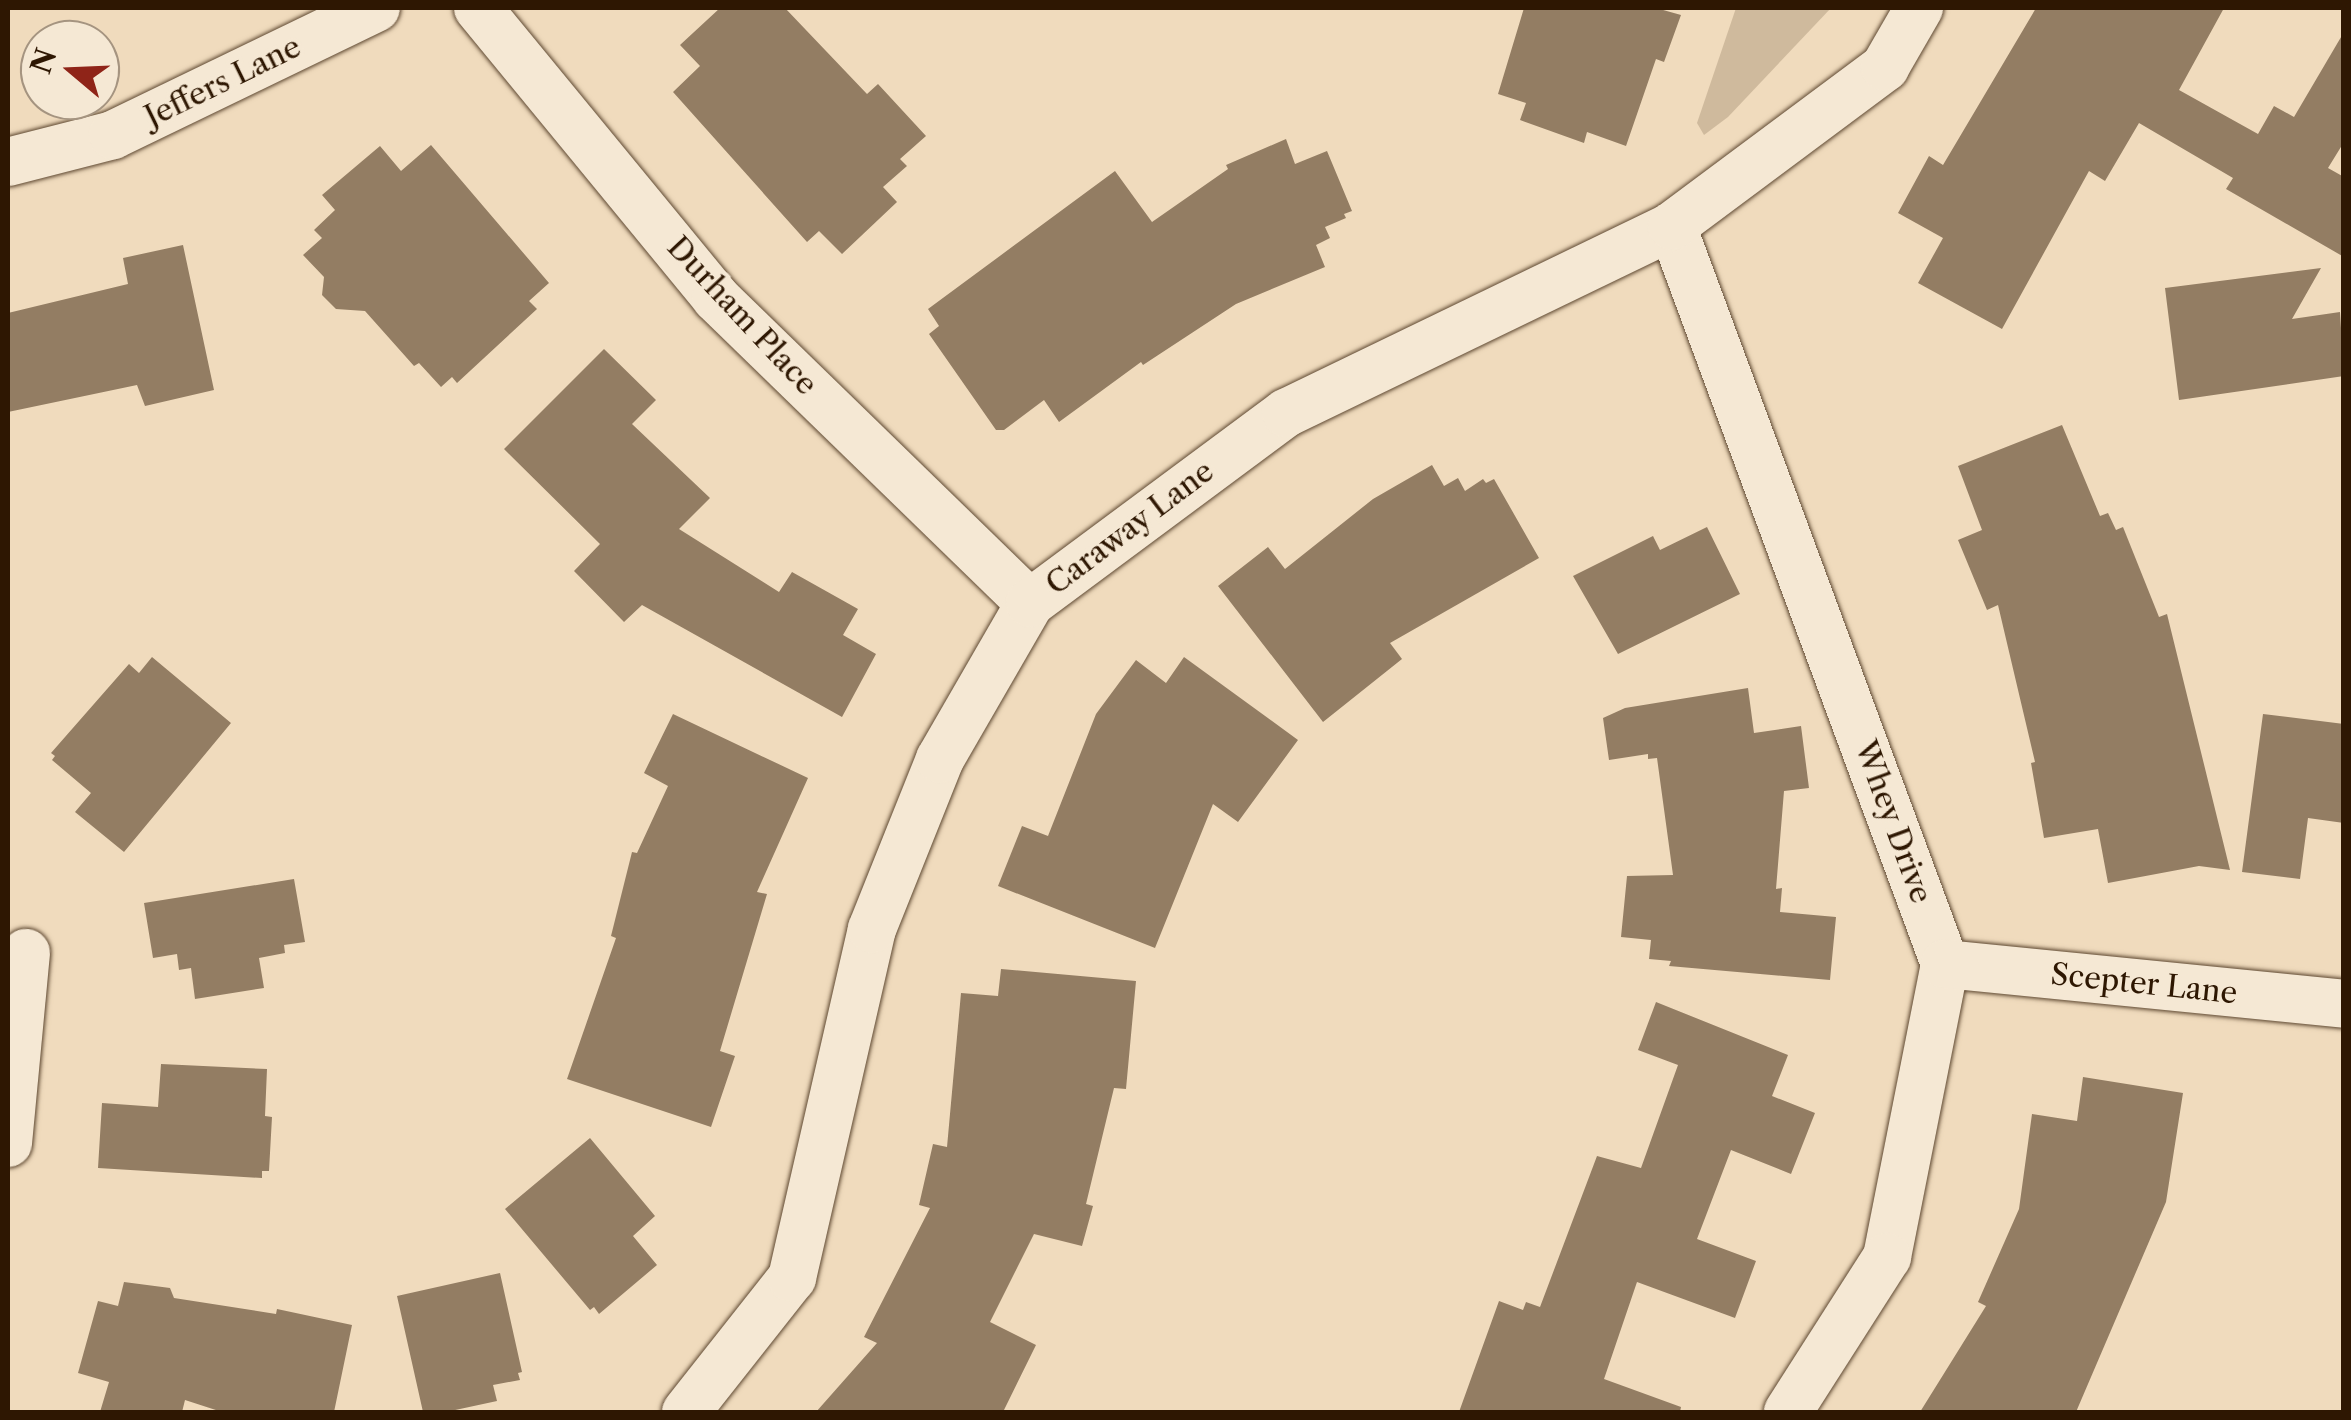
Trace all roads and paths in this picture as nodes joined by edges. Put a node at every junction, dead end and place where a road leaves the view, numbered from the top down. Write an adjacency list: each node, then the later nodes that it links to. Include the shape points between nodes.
1 (376, 8): 4 (street, Jeffers Lane, via 114,135)
2 (478, 8): 6 (street, Durham Place, via 716,298)
3 (1919, 8): 5 (street, Caraway Lane, via 1885,67)
4 (8, 162)
5 (1672, 226): 6 (street, Caraway Lane, via 1286,413); 8 (street, Whey Drive)
6 (1030, 603): 11 (street, Caraway Lane, via 940,759 872,929 792,1278)
7 (26, 952): 10 (street)
8 (1945, 964): 9 (street, Scepter Lane); 12 (street, via 1888,1257)
9 (2344, 1004)
10 (8, 1142)
11 (686, 1412)
12 (1788, 1412)

